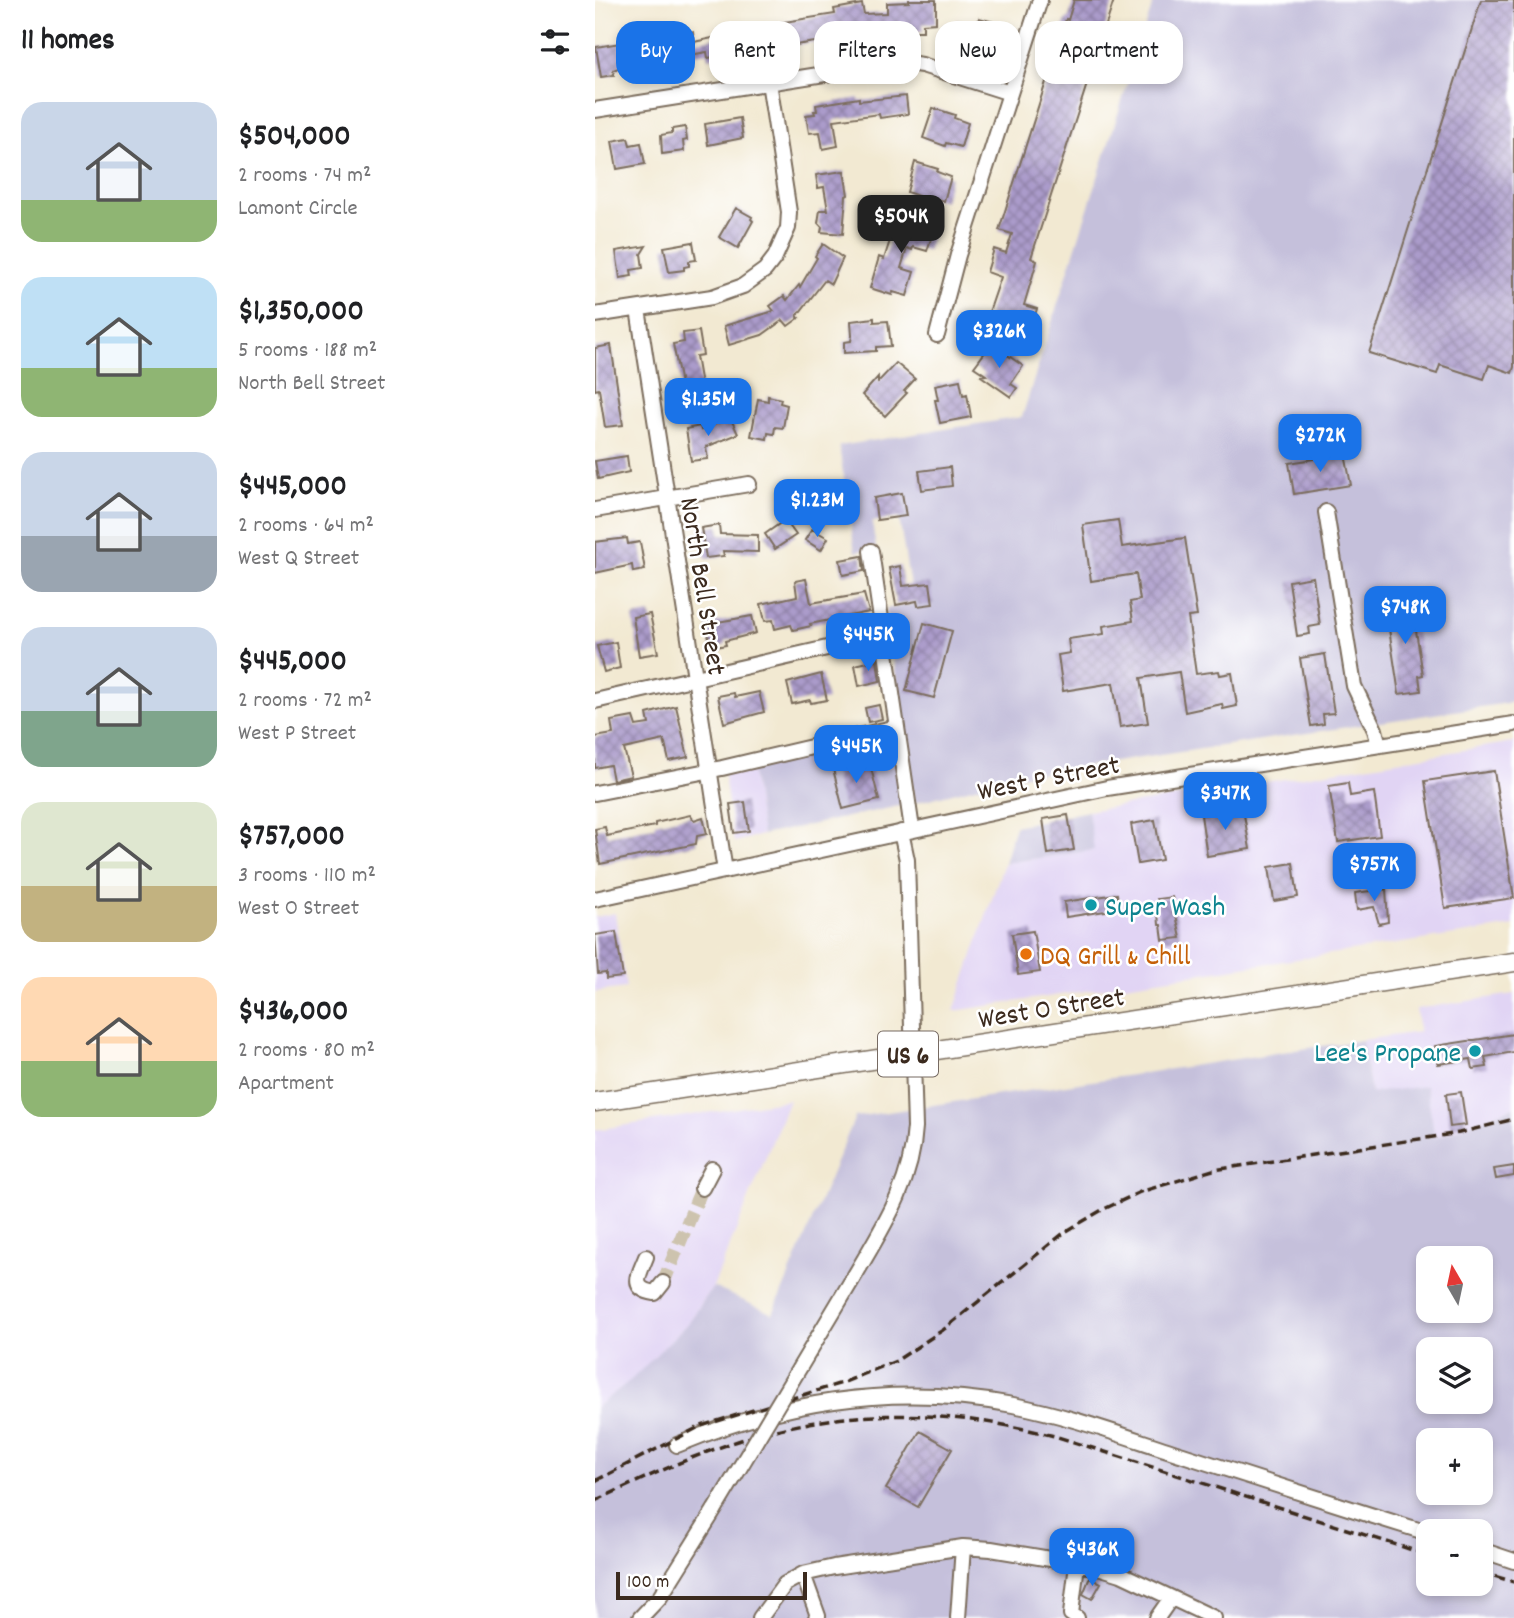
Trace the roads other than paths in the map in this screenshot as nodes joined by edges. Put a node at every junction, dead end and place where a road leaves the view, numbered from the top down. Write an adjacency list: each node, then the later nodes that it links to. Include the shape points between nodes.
1 (1040, 0): 5 (street)
2 (800, 77): 5 (street, via 901,62)
3 (757, 84): 6 (street)
4 (769, 84): 7 (street, via 789,212 788,228 775,257 754,280 729,293)
5 (1010, 93): 9 (street)
6 (595, 110)
7 (638, 309): 8 (street); 11 (street, North Bell Street)
8 (595, 316)
9 (937, 335)
10 (749, 484): 11 (street)
11 (666, 498): 12 (street); 16 (street, North Bell Street)
12 (595, 510)
13 (1325, 512): 20 (street, via 1354,686)
14 (871, 551): 15 (street)
15 (884, 635): 16 (street); 19 (street)
16 (695, 678): 17 (street); 21 (street, North Bell Street)
17 (595, 701)
18 (1514, 724): 20 (street, West P Street)
19 (897, 727): 21 (street); 23 (street)
20 (1379, 745): 23 (street, West P Street, via 1107,788)
21 (709, 770): 22 (street); 24 (street, North Bell Street)
22 (595, 793)
23 (907, 830): 24 (street, West P Street); 27 (street)
24 (725, 871): 25 (street, West P Street)
25 (595, 899)
26 (1514, 962): 27 (main road, West O Street / US 6)
27 (913, 1053): 28 (main road, West O Street / US 6); 41 (street, bridge, via 915,1127 910,1166 885,1224 715,1509 660,1597)
28 (595, 1102)
29 (712, 1169): 30 (street)
30 (702, 1188)
31 (646, 1257): 32 (street, via 639,1287 655,1293)
32 (663, 1283)
33 (677, 1445): 34 (street, via 746,1419 841,1398 968,1398 1015,1405 1094,1427)
34 (1416, 1529)
35 (963, 1547): 38 (street); 39 (street); 44 (street)
36 (1493, 1554): 37 (street)
37 (1514, 1561)
38 (1077, 1564): 40 (street, via 1121,1574); 45 (street, via 1071,1614)
39 (803, 1574): 42 (street, via 785,1584); 43 (street)
40 (1171, 1598): 46 (street); 47 (street)
41 (640, 1618)
42 (760, 1618)
43 (816, 1618)
44 (958, 1618)
45 (1077, 1618)
46 (1157, 1618)
47 (1214, 1618)

